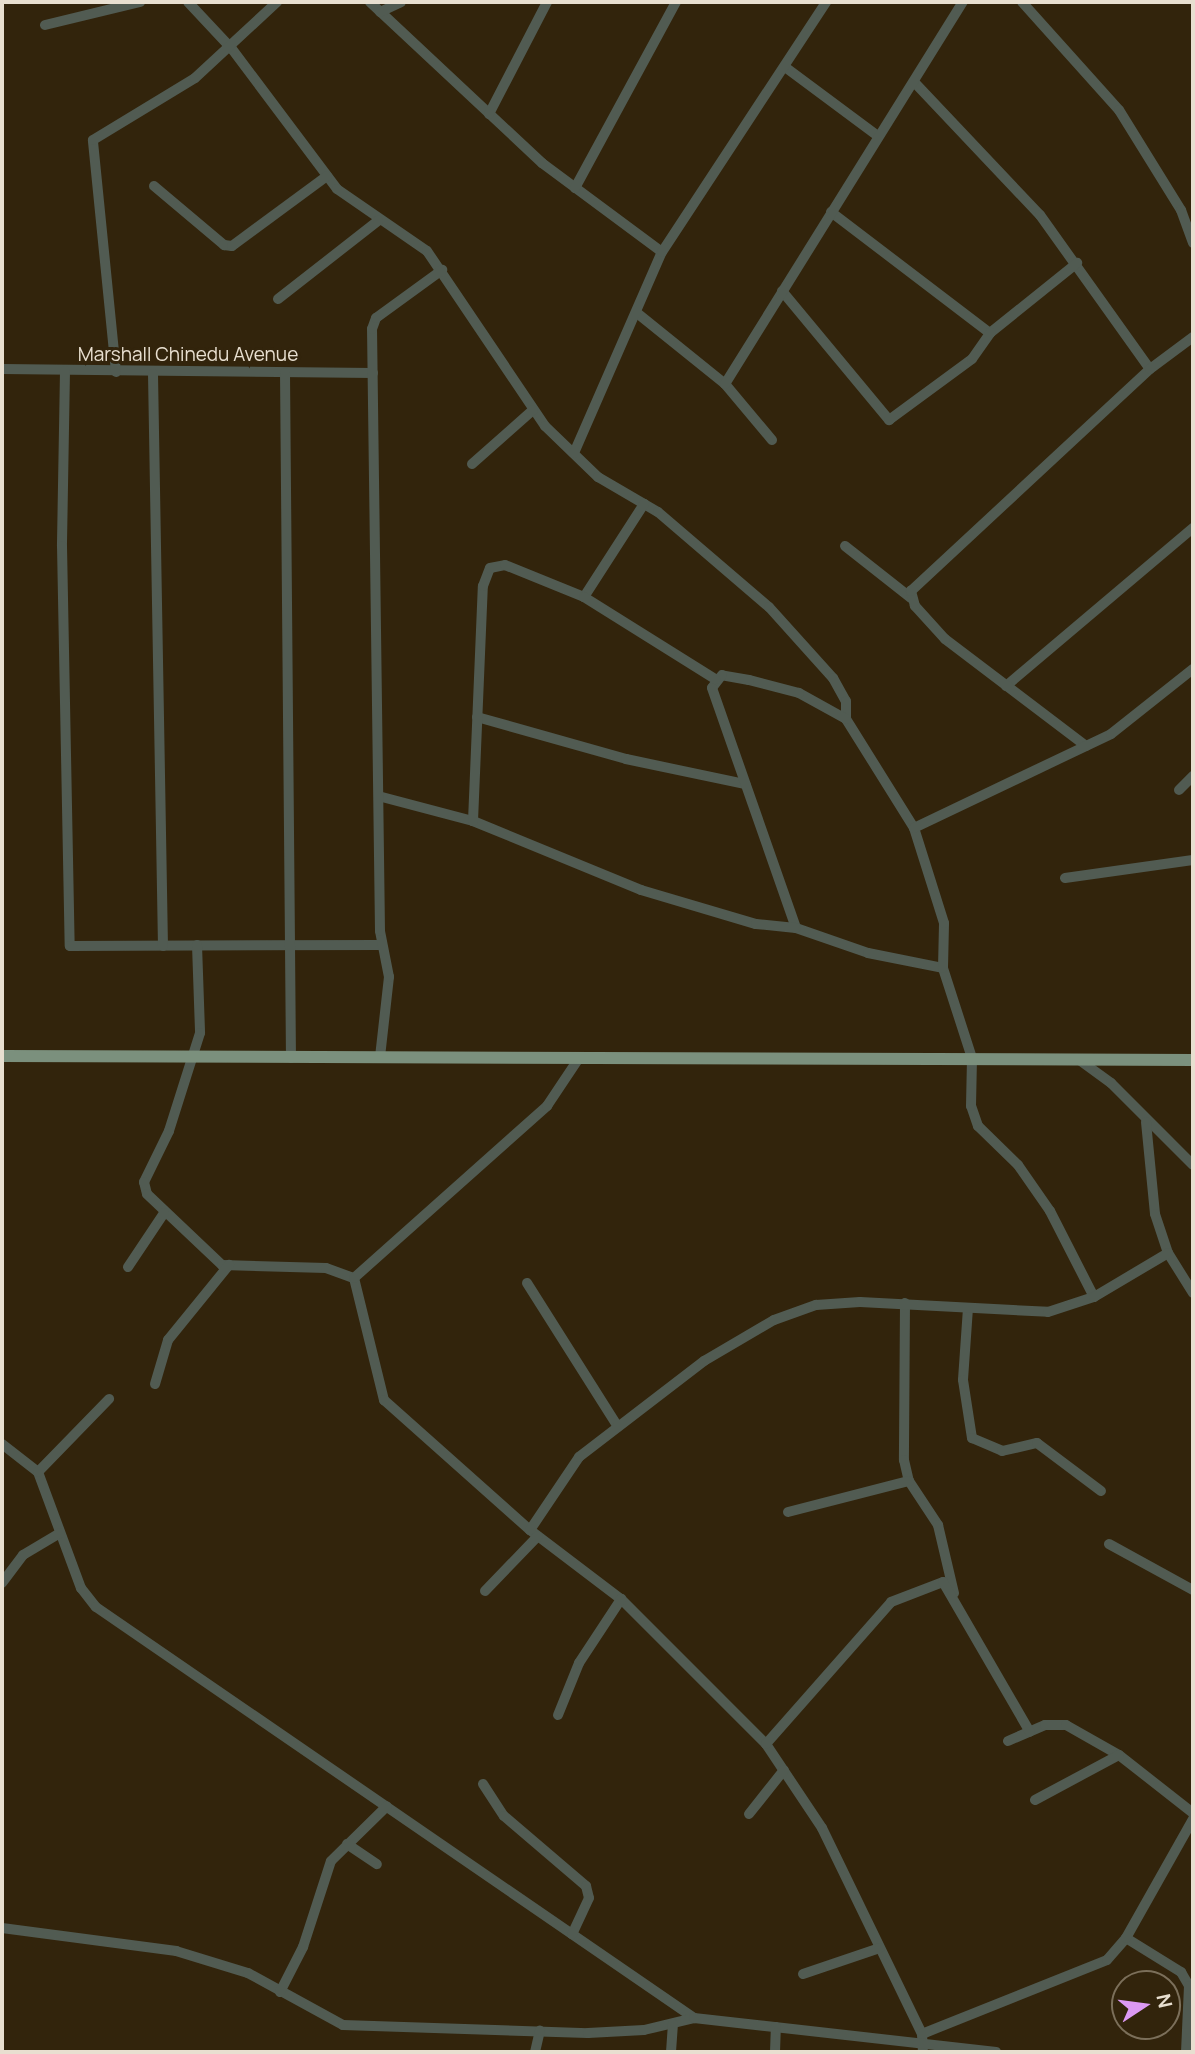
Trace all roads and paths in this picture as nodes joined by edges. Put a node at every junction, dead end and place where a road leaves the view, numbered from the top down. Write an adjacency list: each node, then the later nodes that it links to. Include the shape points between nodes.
1 (140, 2): 14 (street)
2 (188, 2): 15 (street)
3 (277, 2): 15 (street)
4 (370, 2): 12 (street)
5 (401, 2): 12 (street)
6 (547, 2): 18 (street)
7 (676, 2): 22 (street)
8 (826, 2): 16 (street)
9 (963, 2): 17 (street)
10 (1022, 2): 13 (street)
11 (1041, 2): 13 (street)
12 (380, 12): 18 (street)
13 (1032, 12): 24 (street, via 1119,110)
14 (45, 25)
15 (232, 49): 20 (street); 39 (street, via 159,104 93,140)
16 (785, 67): 19 (street); 28 (street)
17 (916, 84): 19 (street); 29 (street, via 1040,215)
18 (489, 114): 22 (street)
19 (878, 136): 25 (street)
20 (327, 177): 21 (street, via 232,246 224,245); 26 (street)
21 (154, 186)
22 (575, 188): 28 (street)
23 (1193, 204): 24 (street)
24 (1181, 210): 27 (street)
25 (831, 212): 31 (street); 34 (street)
26 (379, 221): 30 (street, via 427,251); 32 (street)
27 (1193, 243)
28 (662, 252): 33 (street)
29 (1077, 263): 34 (street); 37 (street)
30 (442, 270): 41 (street, via 376,318); 44 (street)
31 (782, 291): 34 (street, via 889,420 972,359); 43 (street)
32 (278, 299)
33 (637, 313): 43 (street); 46 (street)
34 (990, 332)
35 (1193, 337): 37 (street)
36 (2, 369): 38 (street, Marshall Chinedu Avenue)
37 (1150, 369): 52 (street, via 920,583)
38 (65, 371): 39 (street, Marshall Chinedu Avenue); 70 (street, via 62,546 70,946)
39 (116, 372): 42 (street, Marshall Chinedu Avenue)
40 (285, 373): 41 (street, Marshall Chinedu Avenue); 42 (street, Marshall Chinedu Avenue); 71 (street)
41 (373, 373): 62 (street, via 373,590)
42 (153, 374): 70 (street)
43 (725, 384): 45 (street)
44 (533, 410): 46 (street); 47 (street)
45 (772, 440)
46 (574, 453): 48 (street, via 598,477)
47 (472, 464)
48 (644, 505): 51 (street); 57 (street, via 769,607 841,689)
49 (1193, 528): 55 (street)
50 (845, 546): 52 (street)
51 (584, 597): 54 (street); 56 (street, via 505,565 485,575)
52 (911, 598): 55 (street, via 945,639)
53 (1193, 669): 58 (street, via 1144,712)
54 (715, 680): 57 (street, via 722,675 799,693); 60 (street, via 712,688)
55 (1006, 686): 58 (street)
56 (477, 717): 60 (street, via 626,759); 63 (street)
57 (846, 719): 64 (street)
58 (1086, 746): 64 (street)
59 (1193, 776): 61 (street)
60 (745, 783): 67 (street)
61 (1179, 790)
62 (382, 797): 63 (street); 69 (street)
63 (473, 821): 67 (street, via 641,890 756,924)
64 (914, 828): 72 (street, via 944,923)
65 (1193, 860): 66 (street)
66 (1065, 878)
67 (796, 928): 72 (street, via 868,953)
68 (197, 945): 70 (street); 71 (street); 78 (street, via 201,1003)
69 (383, 945): 71 (street); 74 (street, via 389,977)
70 (163, 946)
71 (290, 946): 75 (street)
72 (943, 968): 77 (street, via 956,1023)
73 (2, 1056): 78 (main road)
74 (380, 1057): 75 (main road); 76 (main road)
75 (291, 1058): 78 (main road)
76 (579, 1058): 77 (main road); 87 (street, via 547,1106)
77 (972, 1058): 79 (main road); 90 (street, via 971,1106 978,1126 1018,1165 1050,1211)
78 (194, 1059): 83 (street, via 144,1182 147,1194)
79 (1078, 1059): 80 (main road); 81 (street, via 1111,1083)
80 (1193, 1060)
81 (1146, 1122): 82 (street); 84 (street, via 1155,1214)
82 (1193, 1165)
83 (164, 1213): 85 (street); 86 (street)
84 (1168, 1253): 89 (street); 90 (street)
85 (229, 1265): 87 (street, via 326,1268); 93 (street, via 168,1340)
86 (128, 1267)
87 (354, 1278): 102 (street, via 384,1400)
88 (527, 1283): 95 (street)
89 (1193, 1293)
90 (1094, 1297): 92 (street, via 1048,1312)
91 (905, 1303): 92 (street); 95 (street, via 816,1304 774,1320 704,1361); 98 (street, via 904,1460)
92 (968, 1308): 99 (street, via 963,1380 972,1438 1002,1451 1037,1443)
93 (155, 1384)
94 (109, 1399): 97 (street)
95 (618, 1427): 102 (street, via 568,1468)
96 (2, 1444): 97 (street)
97 (38, 1472): 101 (street)
98 (909, 1481): 100 (street); 107 (street, via 938,1525)
99 (1101, 1491)
100 (788, 1512)
101 (60, 1533): 104 (street, via 23,1555); 117 (street, via 81,1588 96,1607)
102 (534, 1533): 106 (street); 108 (street)
103 (1109, 1544): 105 (street)
104 (2, 1583)
105 (1193, 1590)
106 (485, 1591)
107 (954, 1593): 110 (street); 112 (street, via 943,1582 929,1583 891,1602)
108 (621, 1599): 109 (street, via 579,1663); 112 (street)
109 (558, 1715)
110 (1030, 1732): 111 (street); 113 (street, via 1055,1723 1066,1725)
111 (1008, 1741)
112 (765, 1744): 114 (street)
113 (1119, 1755): 116 (street); 118 (street)
114 (783, 1770): 119 (street); 126 (street, via 822,1828)
115 (483, 1784): 124 (street, via 504,1816 586,1886 589,1898)
116 (1035, 1800)
117 (387, 1806): 121 (street); 124 (street)
118 (1193, 1813)
119 (749, 1814)
120 (1193, 1819): 125 (street)
121 (347, 1844): 122 (street); 128 (street, via 331,1861 303,1947)
122 (377, 1864)
123 (2, 1928): 128 (street, via 176,1951 248,1973)
124 (572, 1934): 129 (street)
125 (1126, 1938): 134 (street, via 1107,1960); 140 (street, via 1181,1972 1189,1986)
126 (880, 1948): 127 (street); 134 (street)
127 (803, 1975)
128 (281, 1992): 132 (street, via 343,2025)
129 (694, 2018): 130 (street); 131 (street)
130 (673, 2024): 132 (street, via 616,2031); 136 (street)
131 (776, 2027): 133 (street); 137 (street)
132 (540, 2031): 135 (street)
133 (889, 2040): 134 (street); 138 (street)
134 (922, 2044): 139 (street)
135 (535, 2052)
136 (671, 2052)
137 (775, 2052)
138 (889, 2052)
139 (996, 2052)
140 (1186, 2052)

